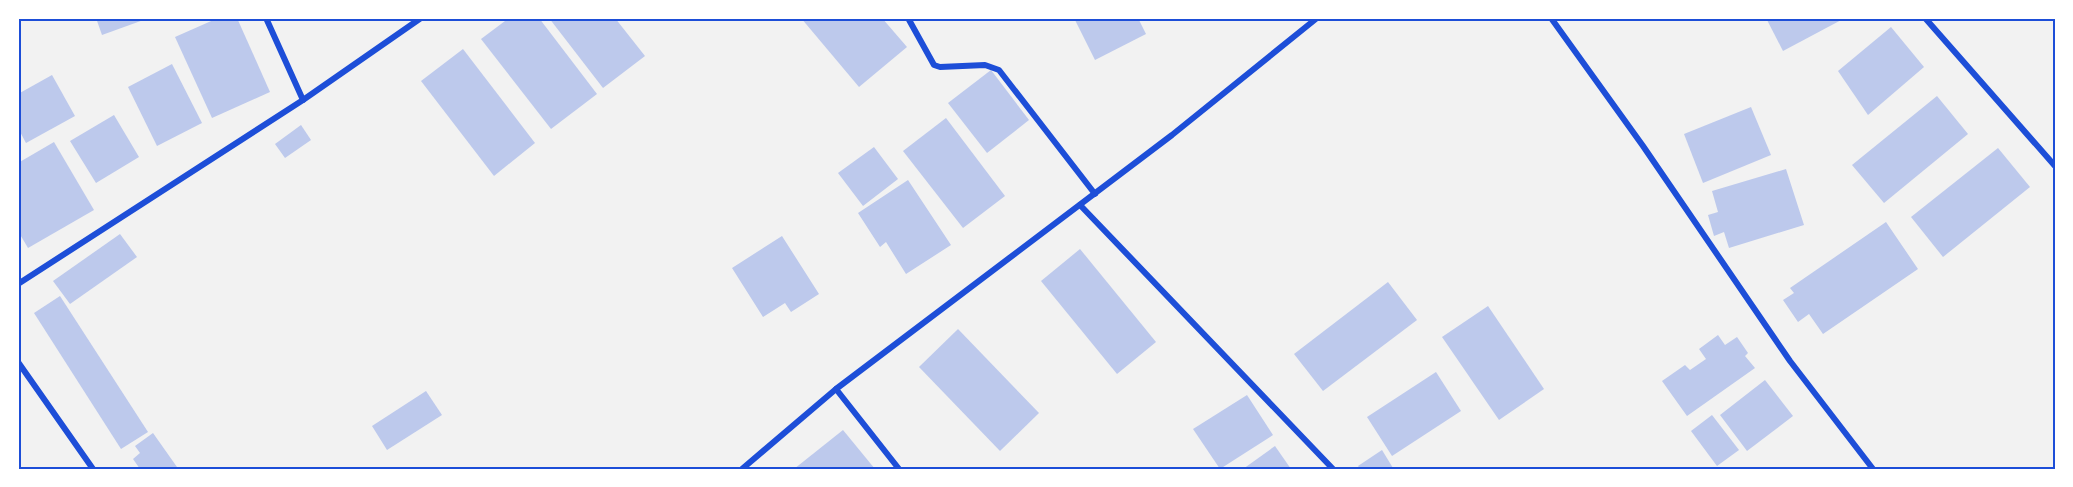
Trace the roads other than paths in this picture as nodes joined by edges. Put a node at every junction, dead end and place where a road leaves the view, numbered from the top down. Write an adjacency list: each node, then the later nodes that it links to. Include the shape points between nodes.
1 (266, 18): 7 (street)
2 (421, 18): 7 (street)
3 (908, 18): 9 (street, via 934,65 985,65 999,70)
4 (1317, 18): 9 (street)
5 (1551, 18): 18 (street, via 1790,361)
6 (1925, 18): 8 (street)
7 (303, 100): 11 (street)
8 (2055, 166)
9 (1095, 194): 10 (street)
10 (1080, 205): 13 (street); 17 (street)
11 (18, 284)
12 (18, 362): 14 (street)
13 (836, 389): 15 (street); 16 (street)
14 (93, 469)
15 (742, 469)
16 (899, 469)
17 (1332, 469)
18 (1873, 469)

